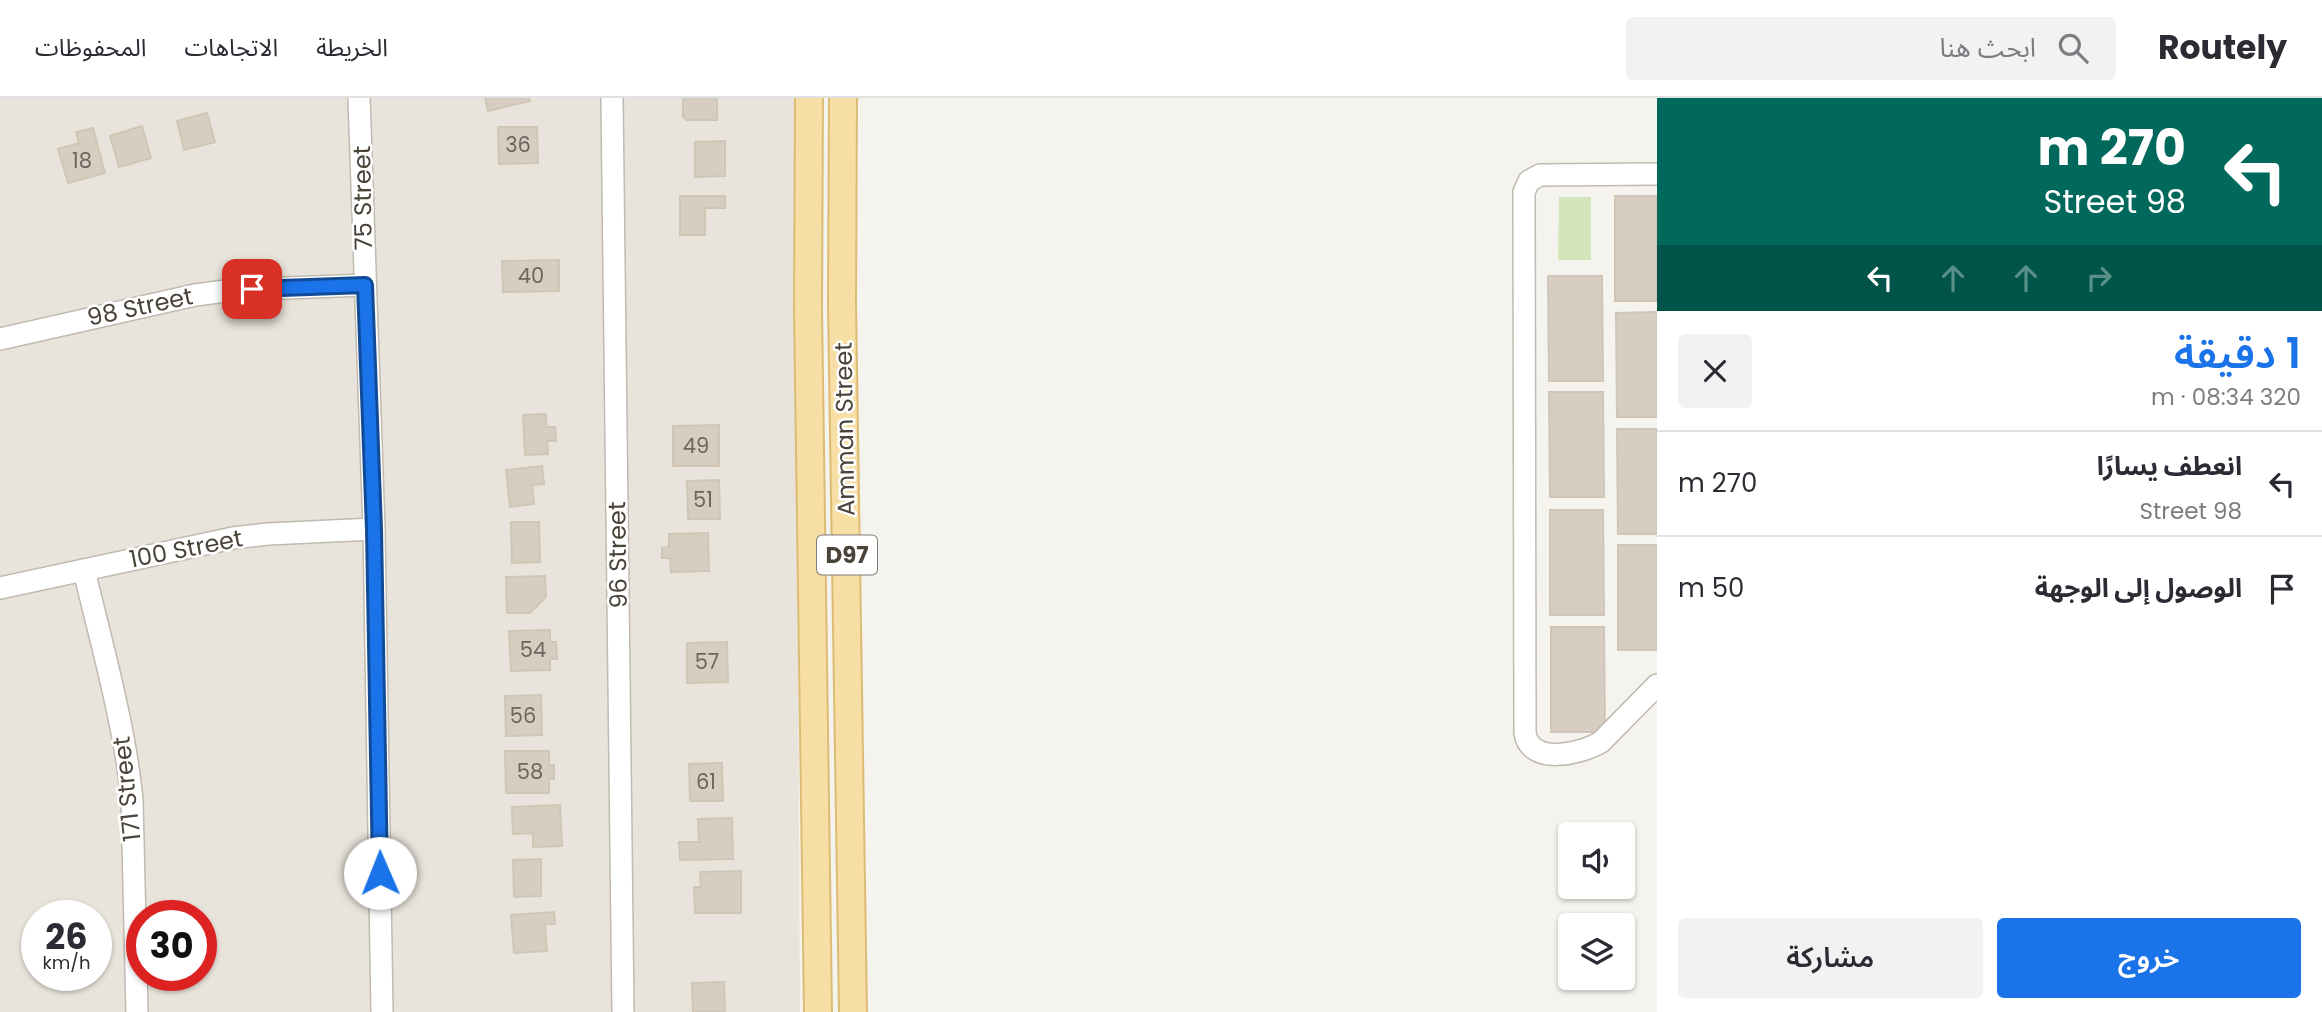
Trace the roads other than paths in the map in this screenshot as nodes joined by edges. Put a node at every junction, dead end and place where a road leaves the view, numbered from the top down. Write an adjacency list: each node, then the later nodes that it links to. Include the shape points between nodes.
1 (359, 98): 6 (street, 75 Street)
2 (612, 98): 14 (street, 96 Street)
3 (809, 98): 15 (main road, Amman Street / D97)
4 (843, 98): 16 (main road, Amman Street / D97)
5 (1657, 174): 11 (street, via 1540,175 1529,181 1524,192 1528,743 1544,754 1589,748 1601,742)
6 (365, 285): 7 (street, 98 Street, via 195,295); 8 (street, 75 Street)
7 (0, 339)
8 (374, 529): 9 (street, 100 Street, via 233,538); 13 (street, 75 Street)
9 (84, 570): 10 (street, 100 Street); 12 (street, 171 Street, via 129,770)
10 (0, 589)
11 (1657, 685)
12 (138, 1012)
13 (382, 1012)
14 (623, 1012)
15 (818, 1012)
16 (853, 1012)

